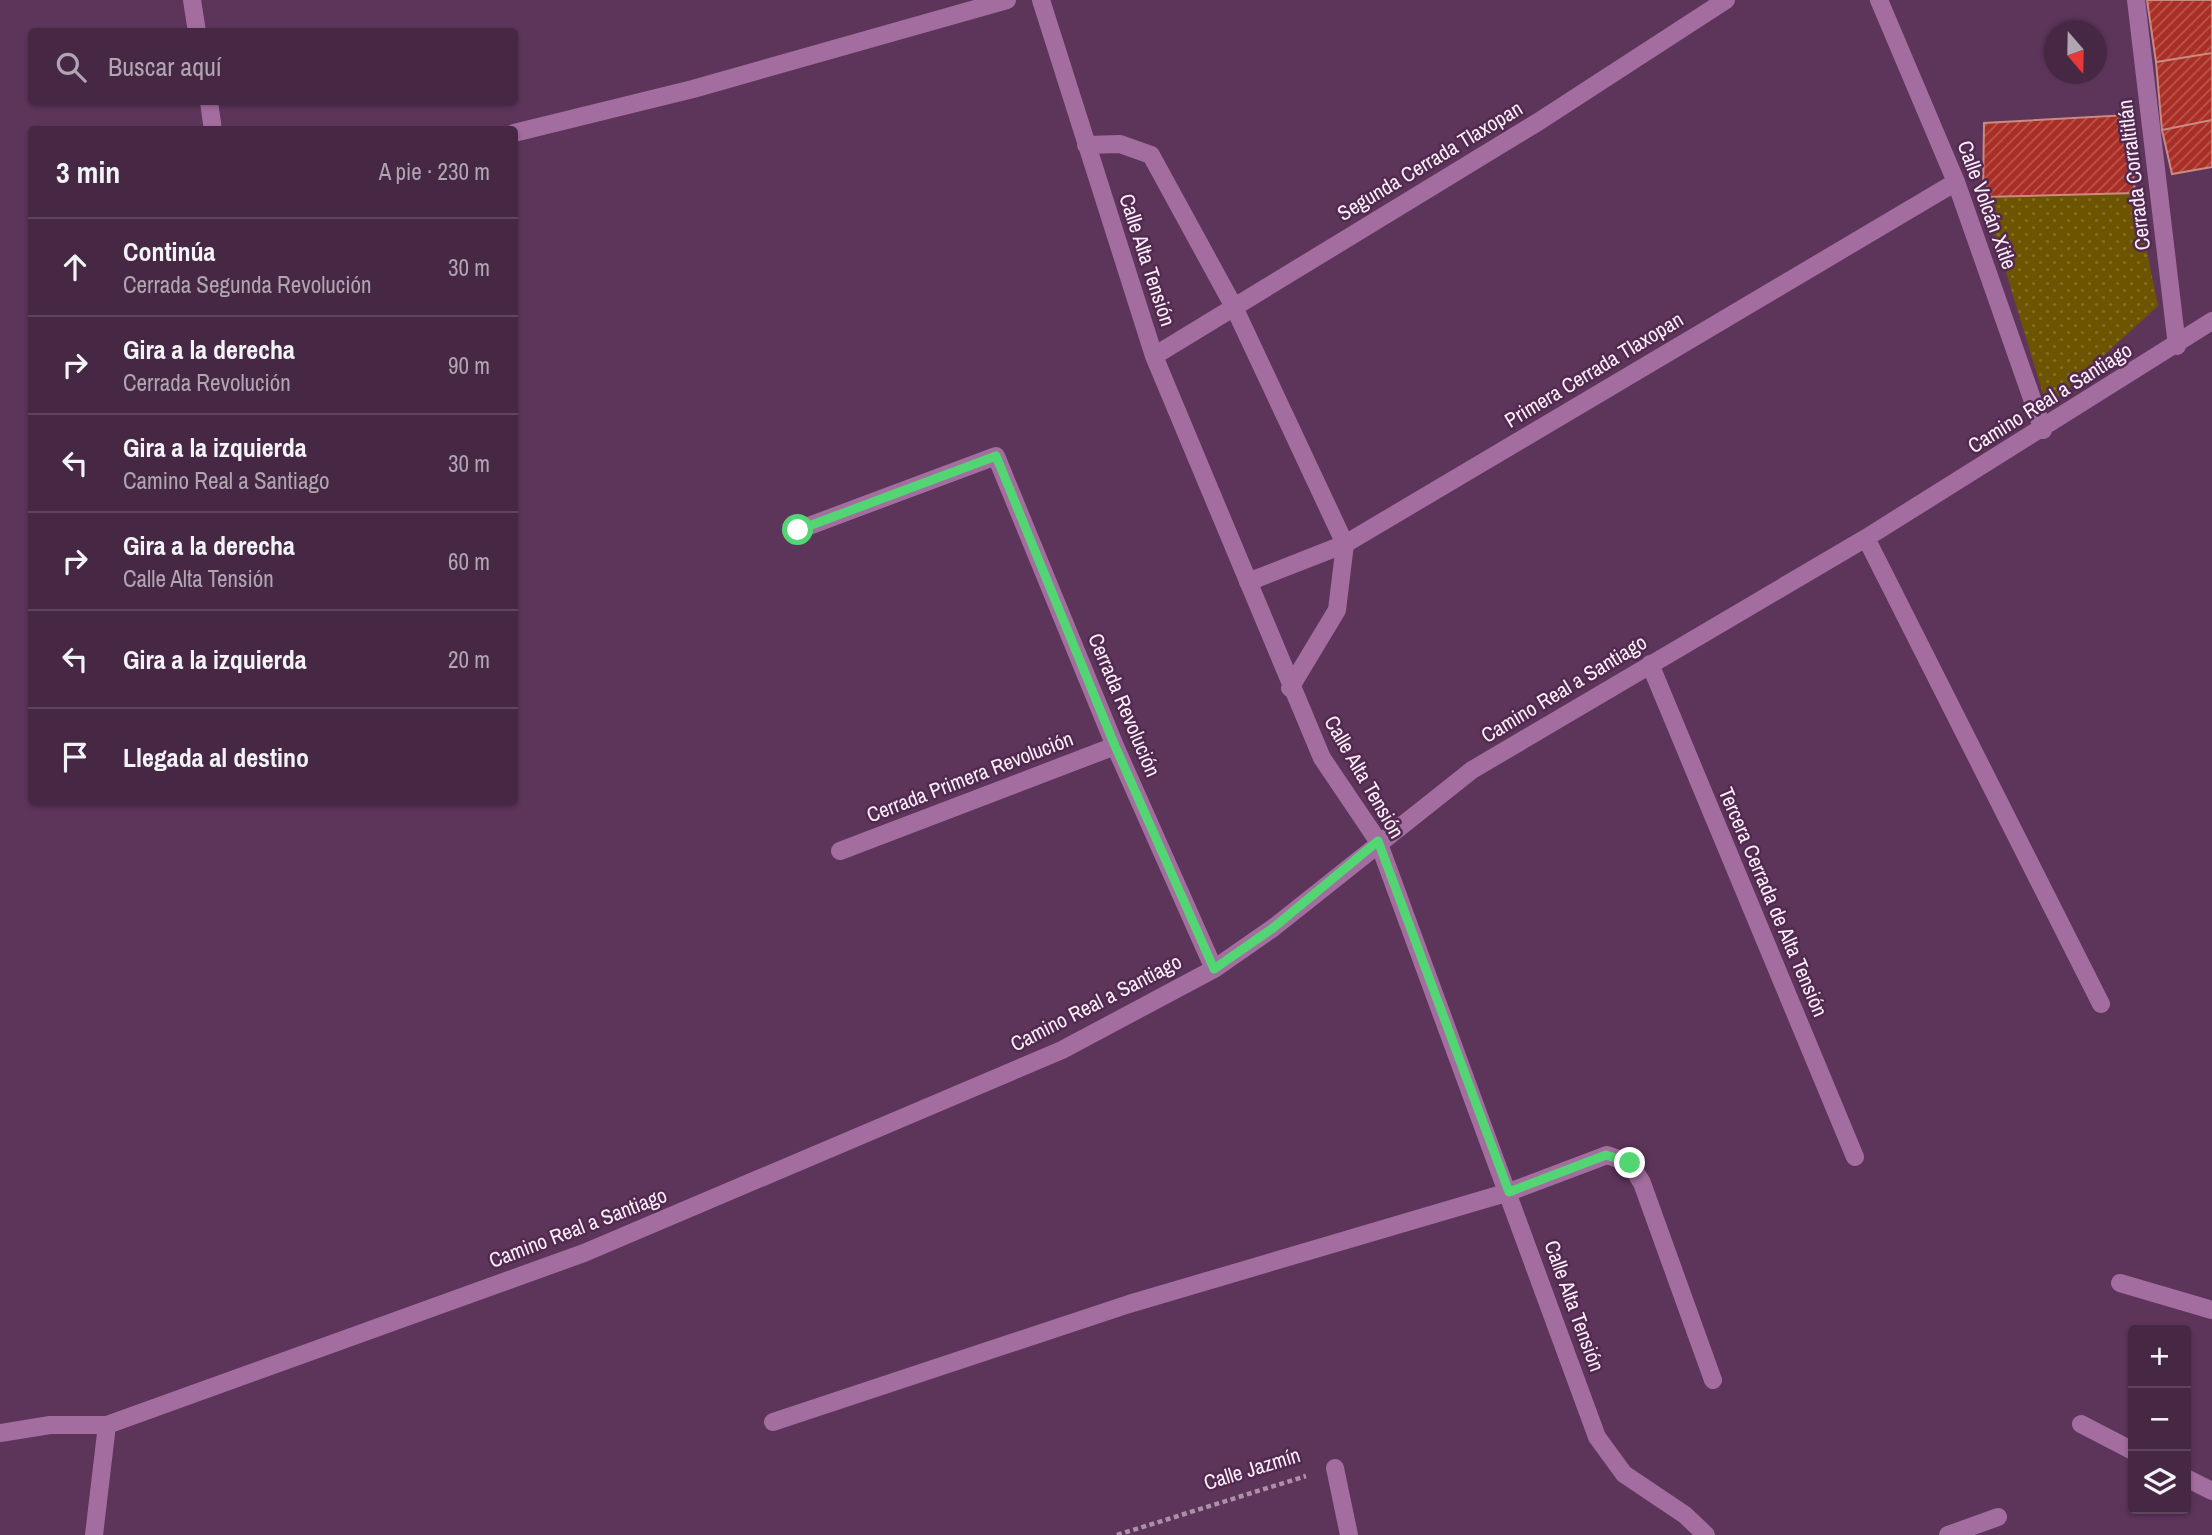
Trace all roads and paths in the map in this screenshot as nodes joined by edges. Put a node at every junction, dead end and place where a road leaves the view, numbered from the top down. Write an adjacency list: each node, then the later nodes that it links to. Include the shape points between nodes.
1 (192, 0): 7 (street)
2 (1007, 0): 10 (street, via 694,89)
3 (1041, 0): 11 (street, Calle Alta Tensión)
4 (1726, 0): 13 (street, Segunda Cerrada Tlaxopan, via 1538,122)
5 (1879, 0): 12 (street, Calle Volcán Xitle)
6 (2136, 0): 15 (street, Cerrada Corraltitlán)
7 (196, 28)
8 (209, 105): 9 (street)
9 (212, 126)
10 (518, 132)
11 (1087, 145): 13 (street, via 1120,144 1151,155); 16 (street, Calle Alta Tensión)
12 (1956, 182): 17 (street, Calle Volcán Xitle); 20 (street, Primera Cerrada Tlaxopan)
13 (1234, 307): 16 (street, Segunda Cerrada Tlaxopan); 20 (street)
14 (2212, 321): 15 (street, Camino Real a Santiago)
15 (2177, 346): 17 (street, Camino Real a Santiago)
16 (1154, 356): 21 (street, Calle Alta Tensión)
17 (2043, 430): 19 (street, Camino Real a Santiago)
18 (798, 530): 24 (street, Cerrada Revolución, via 996,456)
19 (1866, 538): 22 (street, Camino Real a Santiago); 28 (street)
20 (1345, 544): 21 (street, Primera Cerrada Tlaxopan); 23 (street, via 1336,610)
21 (1248, 582): 23 (street, Calle Alta Tensión)
22 (1650, 664): 25 (street, Camino Real a Santiago, via 1472,770); 29 (street, Tercera Cerrada de Alta Tensión)
23 (1290, 688): 25 (street, Calle Alta Tensión, via 1322,758)
24 (1115, 746): 26 (street, Cerrada Primera Revolución); 27 (street, Cerrada Revolución)
25 (1378, 841): 27 (street, Camino Real a Santiago, via 1273,928); 30 (street, Calle Alta Tensión)
26 (840, 851)
27 (1214, 969): 36 (street, Camino Real a Santiago, via 1062,1050 584,1253)
28 (2101, 1004)
29 (1855, 1157)
30 (1509, 1192): 33 (street, via 1606,1155 1630,1163 1642,1183); 34 (street, via 1129,1304); 46 (street, Calle Alta Tensión, via 1597,1437 1624,1475 1685,1515)
31 (2120, 1283): 32 (street)
32 (2212, 1310)
33 (1713, 1380)
34 (773, 1422)
35 (2081, 1424): 38 (street)
36 (107, 1425): 37 (street, Camino Real a Santiago, via 50,1425); 43 (street)
37 (0, 1433)
38 (2128, 1448)
39 (1335, 1468): 44 (path, Calle Jazmín); 45 (street)
40 (2191, 1480): 41 (street)
41 (2212, 1491)
42 (1998, 1517): 47 (street)
43 (94, 1535)
44 (1117, 1535)
45 (1349, 1535)
46 (1706, 1535)
47 (1948, 1535)

